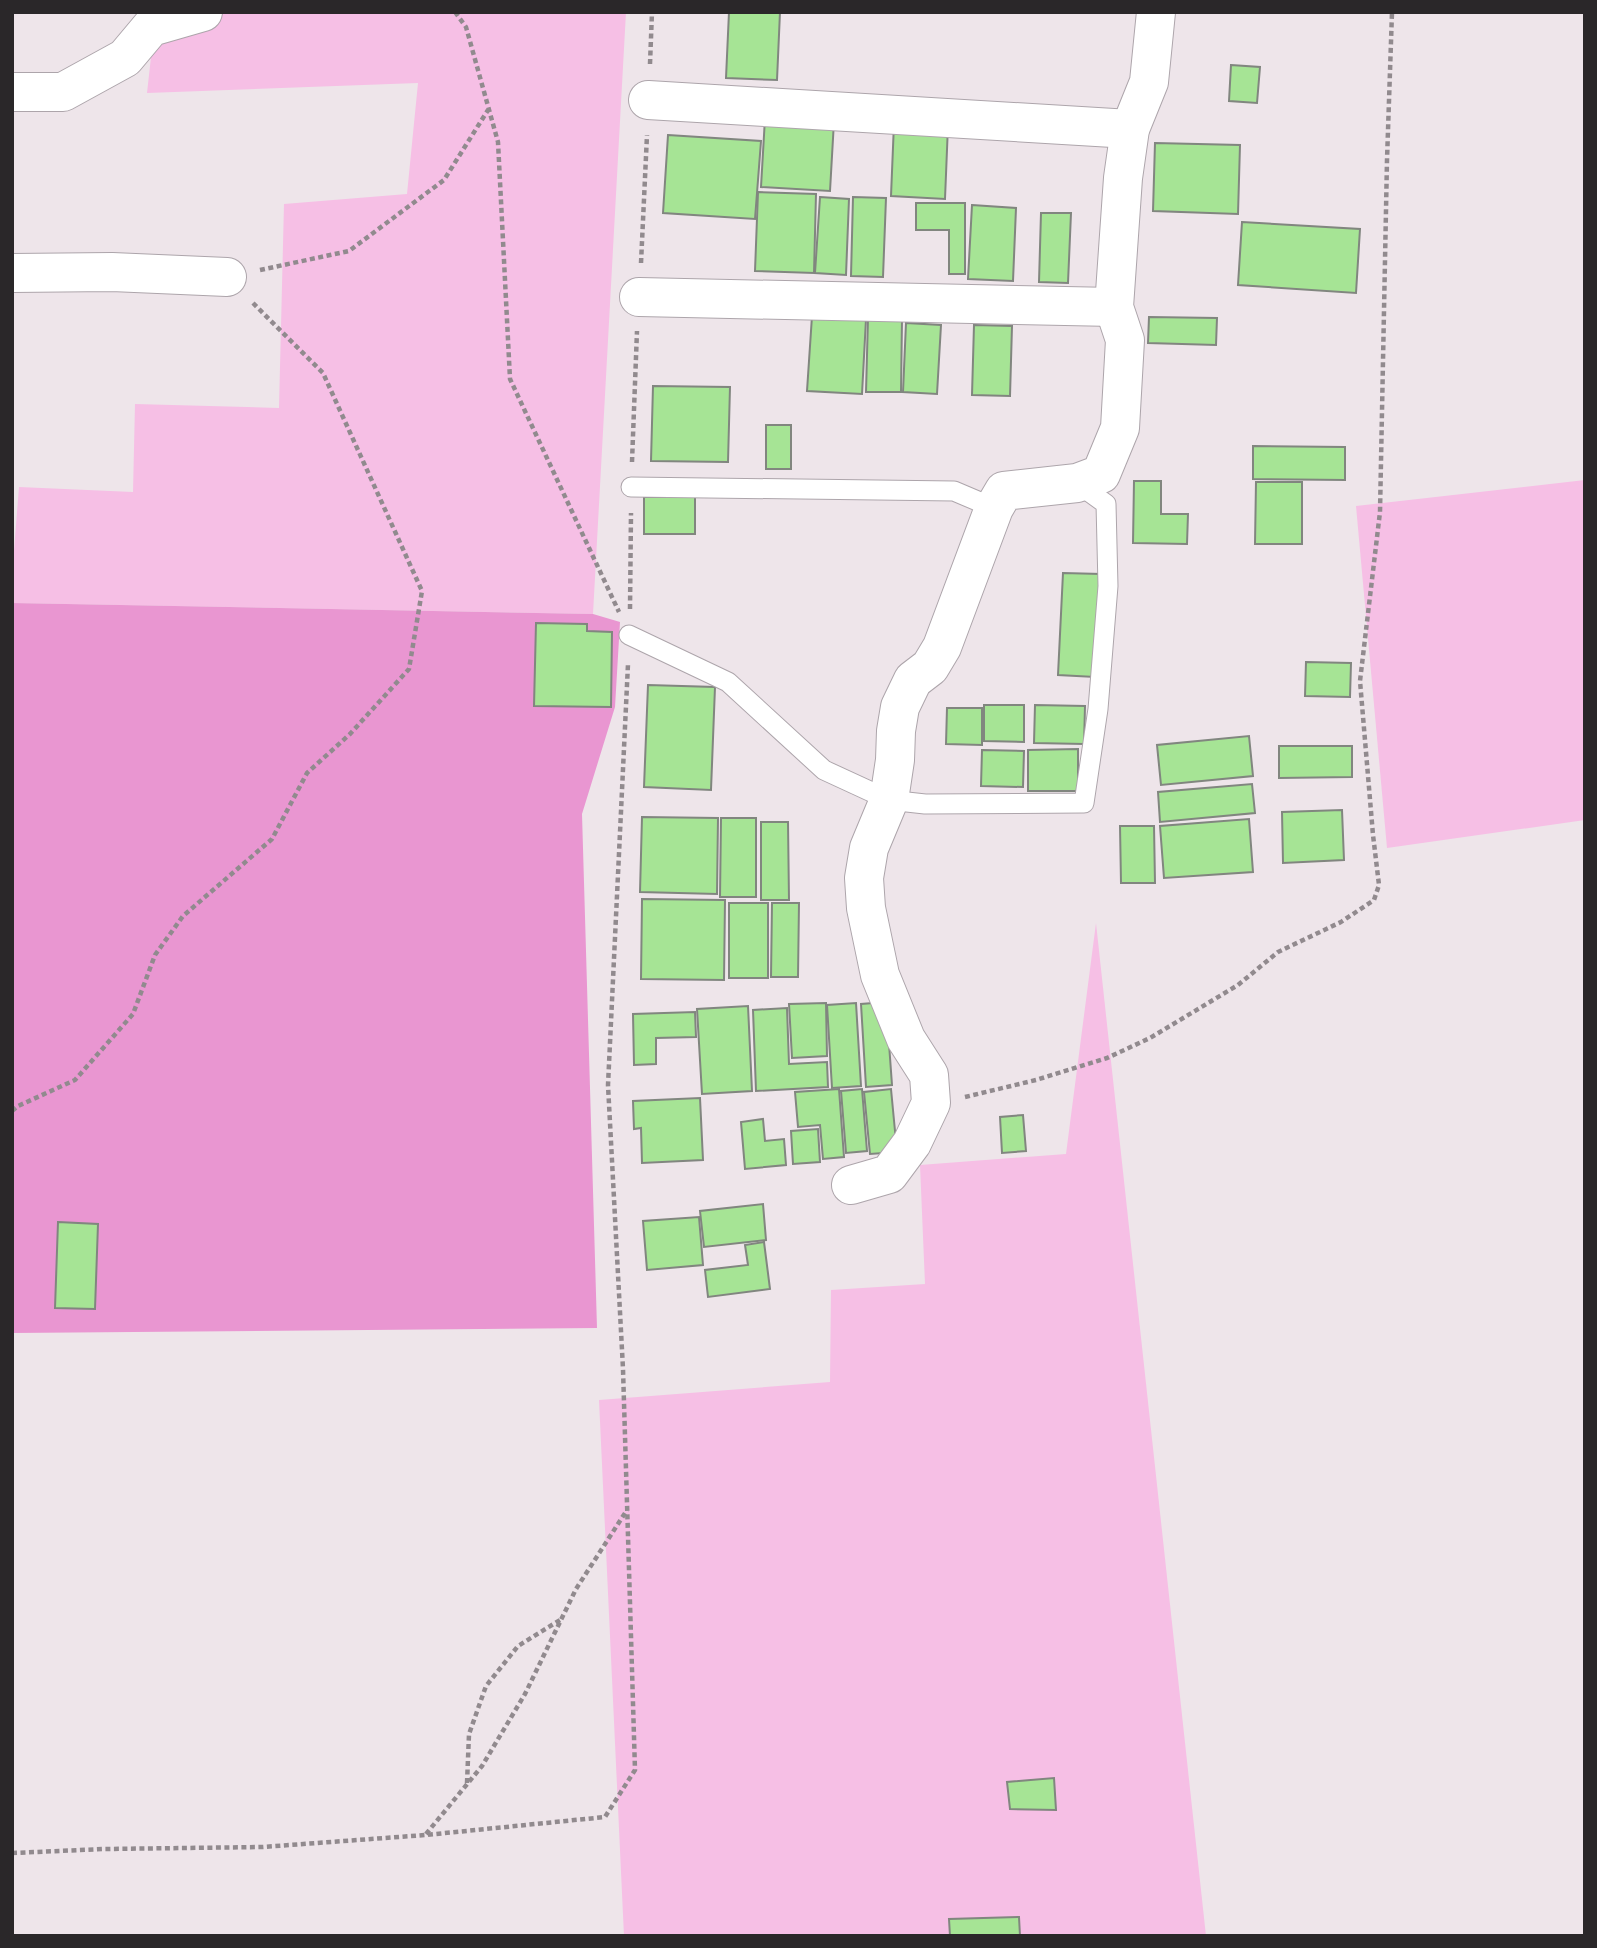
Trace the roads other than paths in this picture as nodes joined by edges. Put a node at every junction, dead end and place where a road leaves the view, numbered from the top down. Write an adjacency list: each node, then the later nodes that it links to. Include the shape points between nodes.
1 (203, 12): 3 (street, via 151,27 125,58 64,92)
2 (1156, 12): 5 (street, via 1149,82)
3 (12, 92)
4 (648, 100): 5 (street)
5 (1129, 129): 9 (street)
6 (12, 273): 7 (street)
7 (227, 277)
8 (639, 297): 9 (street)
9 (1114, 307): 10 (street, via 1125,340 1119,428 1101,474)
10 (1077, 484): 12 (street, via 1004,491); 14 (lane, via 1106,504 1108,586 1098,709 1084,803)
11 (631, 487): 12 (lane, via 954,491)
12 (994, 508): 14 (street, via 942,647 930,667 913,680 900,707)
13 (629, 635): 14 (lane, via 728,682 824,771)
14 (889, 800): 15 (street, via 869,848 866,908 880,975 906,1039 929,1076 931,1103 912,1143 889,1174)
15 (851, 1185)

